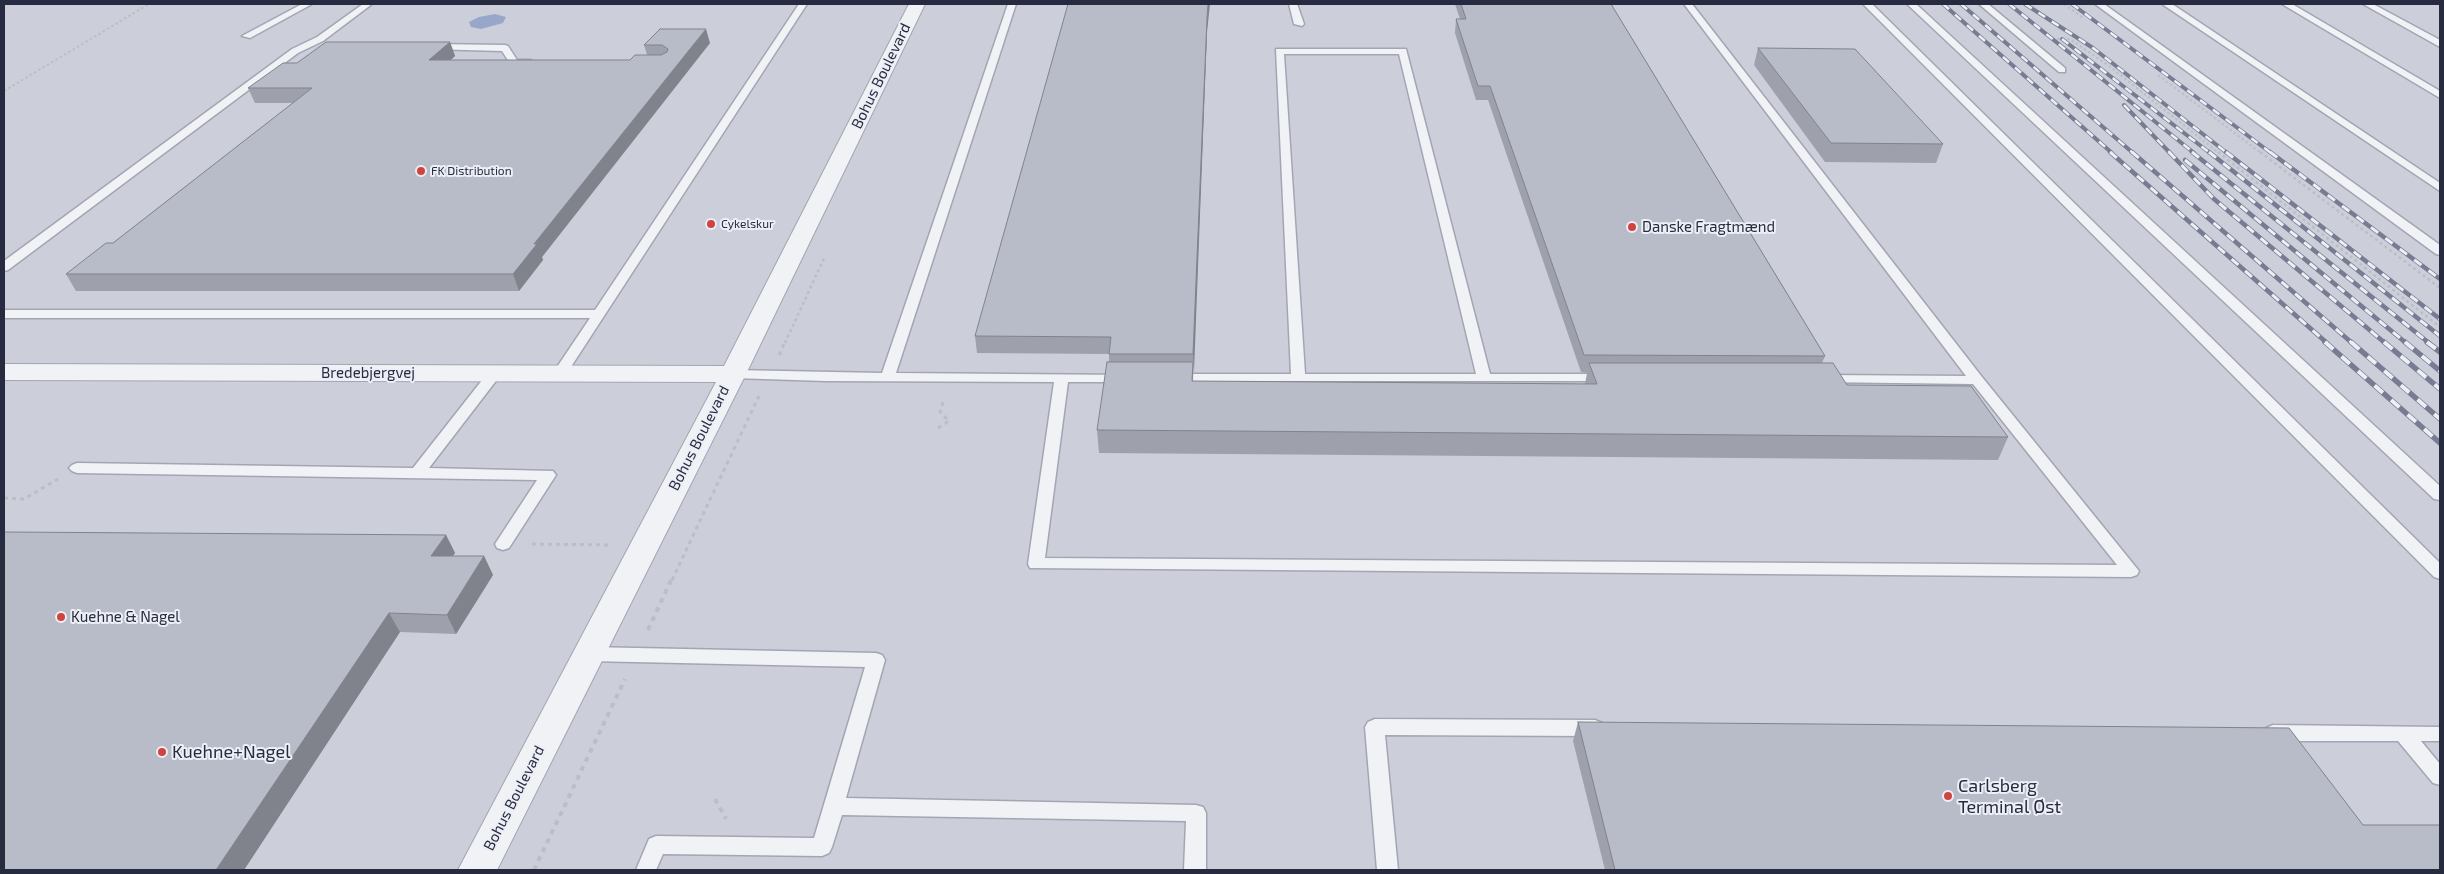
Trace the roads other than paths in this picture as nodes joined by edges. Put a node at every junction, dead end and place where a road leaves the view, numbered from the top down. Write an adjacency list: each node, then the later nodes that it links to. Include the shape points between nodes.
1 (308, 4): 16 (lane)
2 (368, 4): 18 (lane)
3 (803, 4): 28 (lane)
4 (917, 4): 32 (street, Bohus Boulevard)
5 (1012, 4): 33 (lane)
6 (1294, 4): 15 (lane)
7 (1688, 4): 41 (lane)
8 (1867, 4): 46 (lane)
9 (1911, 4): 44 (lane)
10 (1983, 4): 22 (lane)
11 (2099, 4): 25 (lane)
12 (2166, 4): 24 (lane)
13 (2286, 4): 23 (lane)
14 (2367, 4): 17 (lane)
15 (1299, 24)
16 (247, 36)
17 (2440, 44)
18 (305, 46): 19 (lane); 26 (lane)
19 (324, 46)
20 (420, 47): 21 (lane, via 505,48 514,63)
21 (542, 63)
22 (2062, 70)
23 (2440, 95)
24 (2440, 188)
25 (2440, 251)
26 (4, 267)
27 (4, 314): 28 (lane)
28 (598, 314): 31 (lane)
29 (4, 372): 30 (street, Bredebjergvej)
30 (495, 373): 31 (street, Bredebjergvej); 43 (lane)
31 (560, 373): 32 (street, Bredebjergvej)
32 (733, 374): 33 (lane); 47 (street, Bohus Boulevard)
33 (888, 376): 34 (lane)
34 (1062, 377): 35 (lane); 41 (lane, via 1036,564 2130,571)
35 (1141, 378)
36 (1161, 378): 37 (lane)
37 (1298, 378): 38 (lane); 38 (lane, via 1279,51 1403,51)
38 (1484, 378): 39 (lane)
39 (1622, 378)
40 (1809, 379): 41 (lane)
41 (1977, 380)
42 (77, 468): 43 (lane)
43 (417, 474): 45 (lane, via 548,474)
44 (2440, 495)
45 (503, 544)
46 (2440, 573)
47 (588, 654): 53 (lane, via 876,660); 54 (street, Bohus Boulevard)
48 (1615, 728): 57 (lane, via 1375,727)
49 (2253, 732): 50 (lane)
50 (2403, 734): 51 (lane); 52 (lane)
51 (2440, 734)
52 (2440, 777)
53 (834, 806): 55 (lane, via 822,847 656,845); 56 (lane, via 1196,813)
54 (476, 870)
55 (646, 870)
56 (1195, 870)
57 (1387, 870)

